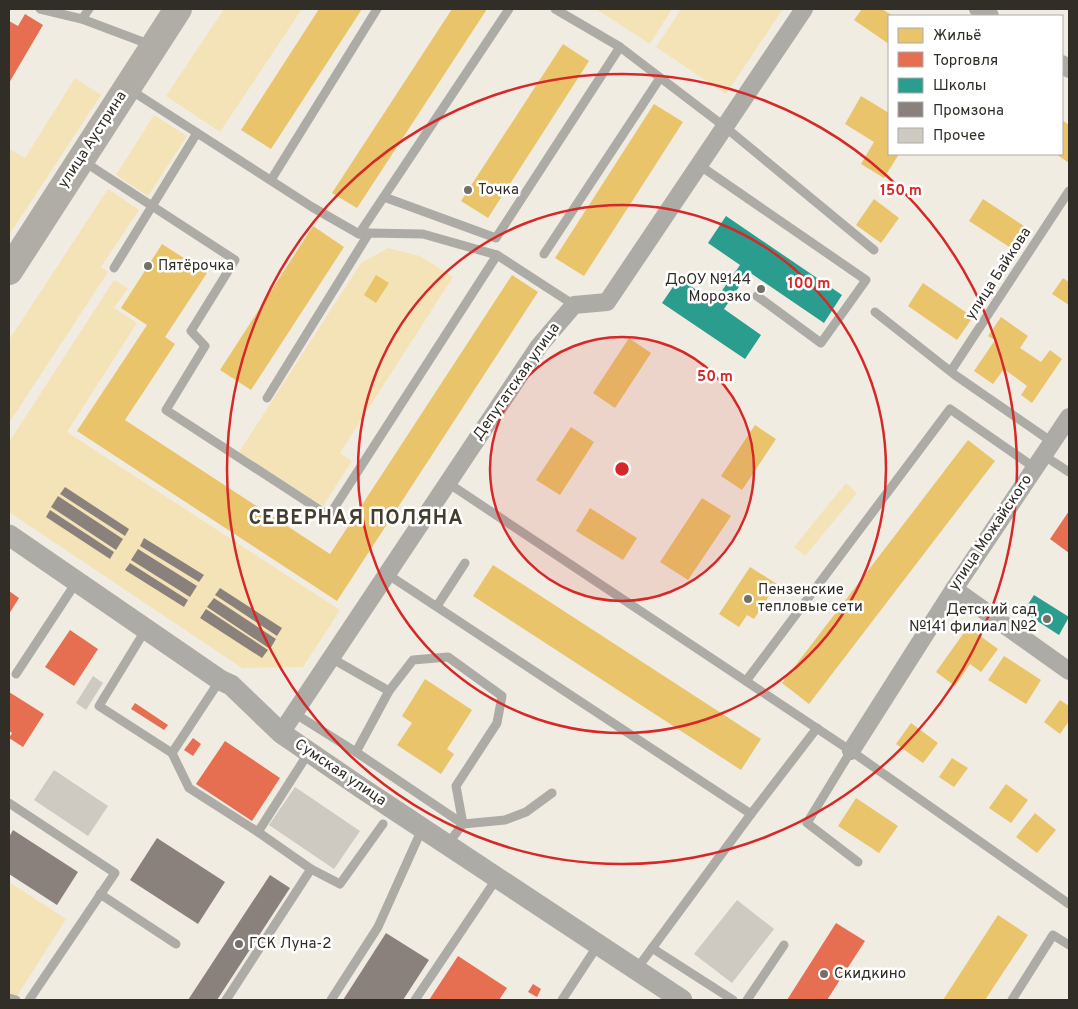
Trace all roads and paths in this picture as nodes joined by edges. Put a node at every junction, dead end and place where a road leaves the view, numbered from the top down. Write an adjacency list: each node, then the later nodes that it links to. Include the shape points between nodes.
1 (40, 9): 8 (lane)
2 (89, 9): 8 (lane)
3 (178, 9): 9 (main road, улица Аустрина)
4 (377, 9): 17 (lane)
5 (509, 9): 19 (lane)
6 (556, 9): 10 (lane)
7 (804, 9): 13 (street)
8 (82, 19): 9 (lane)
9 (154, 46): 12 (main road, улица Аустрина)
10 (620, 47): 11 (lane); 19 (lane, via 496,238)
11 (660, 78): 13 (lane); 24 (lane)
12 (127, 87): 14 (lane); 15 (main road, улица Аустрина)
13 (724, 127): 16 (street); 23 (lane)
14 (197, 133): 17 (lane); 20 (lane)
15 (80, 160): 20 (lane); 27 (main road, улица Аустрина)
16 (700, 165): 28 (lane, via 866,280 821,343); 29 (street, via 607,302)
17 (271, 180): 22 (lane)
18 (1069, 191): 31 (lane, улица Байкова)
19 (384, 196): 22 (lane)
20 (152, 206): 25 (lane, via 235,260 191,331 205,346 166,410 329,516); 26 (lane)
21 (369, 233): 22 (lane); 25 (lane, via 423,234); 32 (lane)
22 (358, 234)
23 (874, 250)
24 (544, 254)
25 (497, 255): 29 (lane)
26 (114, 268)
27 (9, 271)
28 (757, 296)
29 (574, 305): 36 (street, Депутатская улица, via 539,346)
30 (875, 312): 31 (lane)
31 (951, 371): 34 (lane)
32 (267, 398)
33 (1069, 417): 34 (street, улица Можайского)
34 (1044, 455): 35 (lane); 41 (street, улица Можайского); 48 (lane, via 950,409)
35 (1069, 472)
36 (448, 483): 39 (street, Депутатская улица); 48 (lane)
37 (9, 535): 40 (street, Сумская улица)
38 (465, 563): 42 (lane)
39 (388, 574): 42 (lane); 44 (street, Депутатская улица)
40 (77, 581): 43 (street, Сумская улица); 46 (lane)
41 (954, 589): 45 (street); 53 (street, улица Можайского)
42 (437, 606): 59 (lane)
43 (146, 629): 47 (street, Сумская улица); 56 (lane, via 98,706)
44 (331, 658): 49 (lane); 50 (street, Депутатская улица)
45 (1069, 671)
46 (16, 674)
47 (220, 680): 52 (street, Сумская улица, via 231,685); 56 (lane)
48 (746, 681): 51 (lane)
49 (389, 691): 55 (lane); 61 (lane, via 414,660 448,657 502,696 497,723 456,786)
50 (294, 714): 52 (street, Депутатская улица); 55 (lane)
51 (817, 728): 53 (lane); 59 (lane)
52 (281, 733): 54 (street, Сумская улица)
53 (851, 750): 65 (lane, via 807,823); 69 (lane)
54 (309, 752): 62 (street, Сумская улица); 63 (lane)
55 (356, 752): 61 (lane)
56 (172, 753): 63 (lane, via 189,788)
57 (552, 793): 61 (lane, via 526,812 505,820)
58 (9, 804): 68 (lane, via 115,873)
59 (751, 814): 74 (lane)
60 (384, 824): 66 (lane, via 340,884)
61 (463, 824): 64 (lane)
62 (422, 828): 64 (street, Сумская улица); 80 (lane, via 378,927)
63 (258, 832): 66 (lane)
64 (447, 845): 67 (street, Сумская улица)
65 (858, 862)
66 (312, 869): 79 (lane)
67 (497, 878): 71 (street, Сумская улица); 81 (lane)
68 (100, 894): 70 (lane); 78 (lane)
69 (1069, 904)
70 (176, 944)
71 (598, 945): 75 (street, Сумская улица); 82 (lane)
72 (784, 945): 85 (lane)
73 (1069, 946): 86 (lane, via 1053,935)
74 (652, 948): 75 (lane); 84 (lane)
75 (636, 970): 83 (street, Сумская улица)
76 (9, 998): 77 (lane)
77 (16, 1000)
78 (29, 1000)
79 (226, 1000)
80 (331, 1000)
81 (415, 1000)
82 (562, 1000)
83 (682, 1000)
84 (733, 1000)
85 (747, 1000)
86 (1012, 1000)

